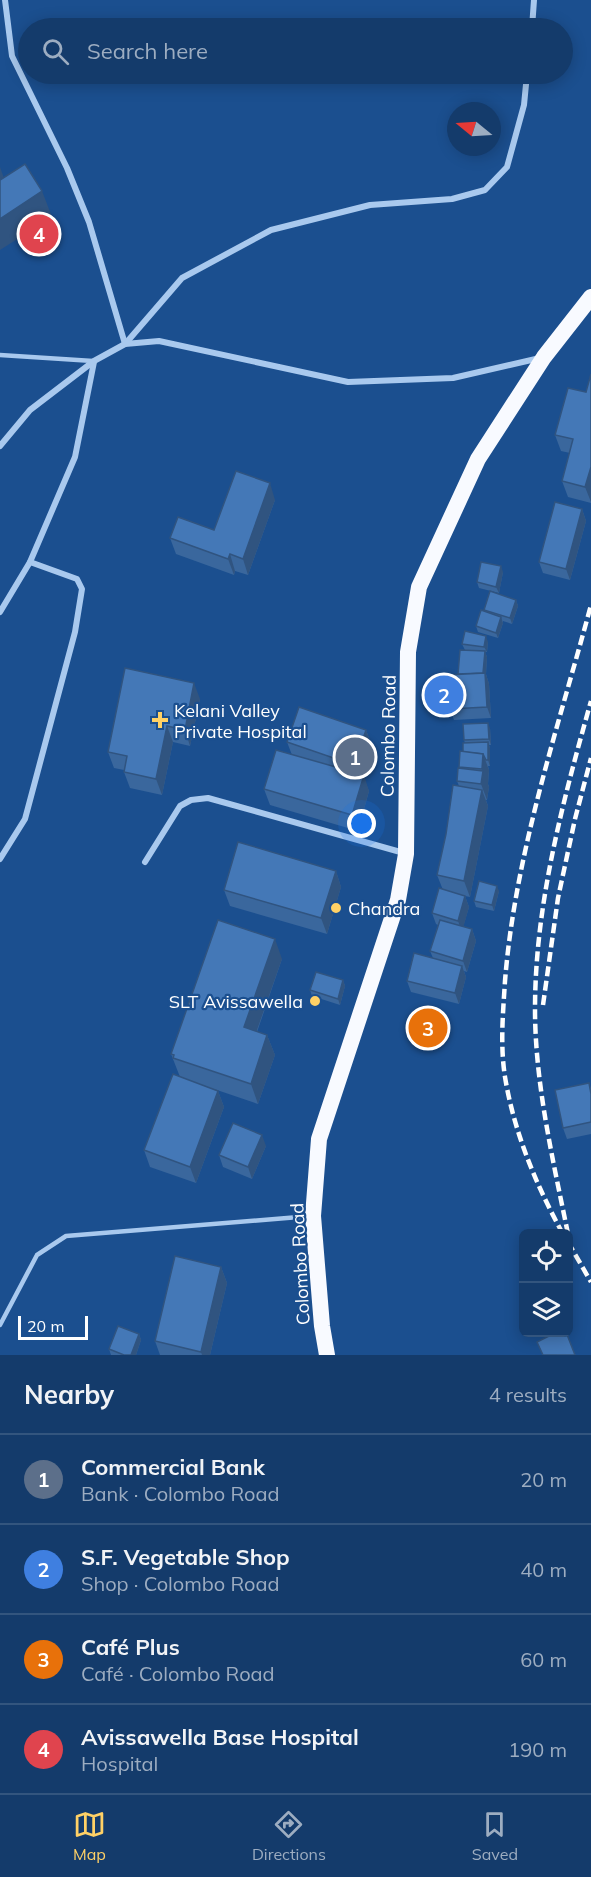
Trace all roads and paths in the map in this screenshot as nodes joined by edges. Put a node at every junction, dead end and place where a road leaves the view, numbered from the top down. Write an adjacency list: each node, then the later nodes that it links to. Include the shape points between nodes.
1 (4, 0): 4 (street, via 12,56)
2 (534, 0): 3 (street)
3 (533, 18)
4 (18, 68)
5 (26, 84): 8 (street, via 68,168 89,222)
6 (526, 84): 8 (street, via 507,167 484,190 452,199 370,205 271,230 182,278)
7 (591, 297): 10 (highway, Colombo Road)
8 (125, 344): 10 (street, via 159,340 348,382 453,378); 11 (street)
9 (0, 356): 11 (lane)
10 (544, 357): 15 (highway, Colombo Road, via 478,459 419,587 408,652)
11 (94, 361): 12 (street, via 30,410); 13 (street, via 75,457)
12 (0, 446)
13 (30, 562): 14 (street); 16 (street, via 77,579 82,589 75,632 25,819)
14 (0, 612)
15 (406, 854): 17 (street, via 208,798 180,806); 18 (highway, Colombo Road, via 398,900 319,1139)
16 (0, 859)
17 (145, 862)
18 (314, 1216): 19 (lane, via 66,1236 37,1256); 20 (highway, Colombo Road)
19 (0, 1324)
20 (327, 1355)

